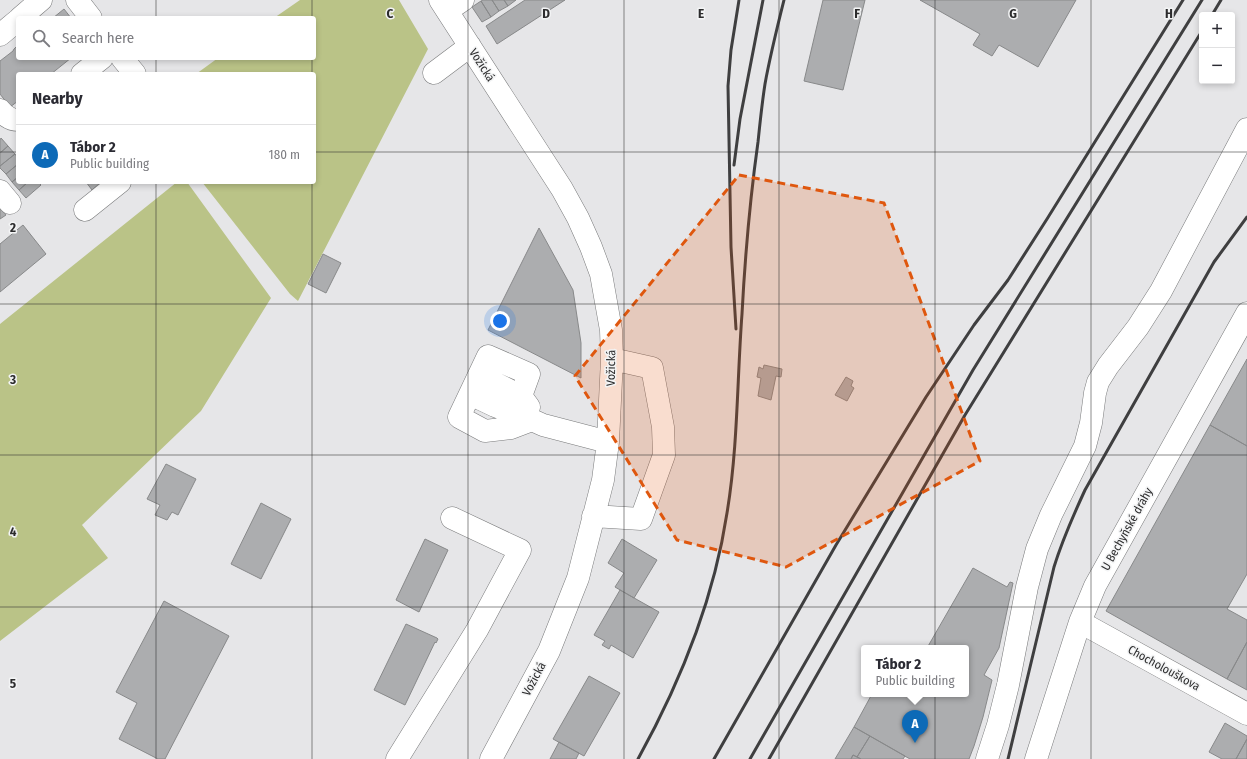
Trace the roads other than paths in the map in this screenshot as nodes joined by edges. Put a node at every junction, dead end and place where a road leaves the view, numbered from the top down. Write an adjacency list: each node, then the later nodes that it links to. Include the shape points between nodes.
1 (41, 0): 4 (street)
2 (77, 0): 5 (street)
3 (450, 4): 8 (street, Vožická)
4 (22, 16)
5 (89, 16)
6 (16, 22): 7 (street)
7 (0, 35)
8 (470, 46): 13 (street); 20 (street, Vožická, via 578,218 601,274 611,330)
9 (100, 60): 11 (street)
10 (124, 60): 12 (street)
11 (84, 72)
12 (133, 72)
13 (434, 73)
14 (0, 110): 15 (street, via 5,116)
15 (16, 120)
16 (1247, 129): 29 (street, via 1161,291 1098,382 1085,446 1037,549 1008,685)
17 (118, 184): 18 (street)
18 (85, 210)
19 (1247, 313): 25 (street, U Bechyňské dráhy, via 1095,586)
20 (612, 359): 22 (street, Vožická); 23 (street, via 652,368 663,427 664,455 641,519)
21 (538, 423): 21 (street, via 521,396 474,385 459,417 485,431); 22 (street)
22 (608, 442): 23 (street, Vožická)
23 (593, 516): 28 (street, Vožická, via 578,578 549,651)
24 (452, 518): 27 (street, via 520,550 477,630)
25 (1080, 622): 26 (street, Chocholouškova); 30 (street, U Bechyňské dráhy)
26 (1247, 714)
27 (397, 759)
28 (492, 759)
29 (987, 759)
30 (1036, 759)

